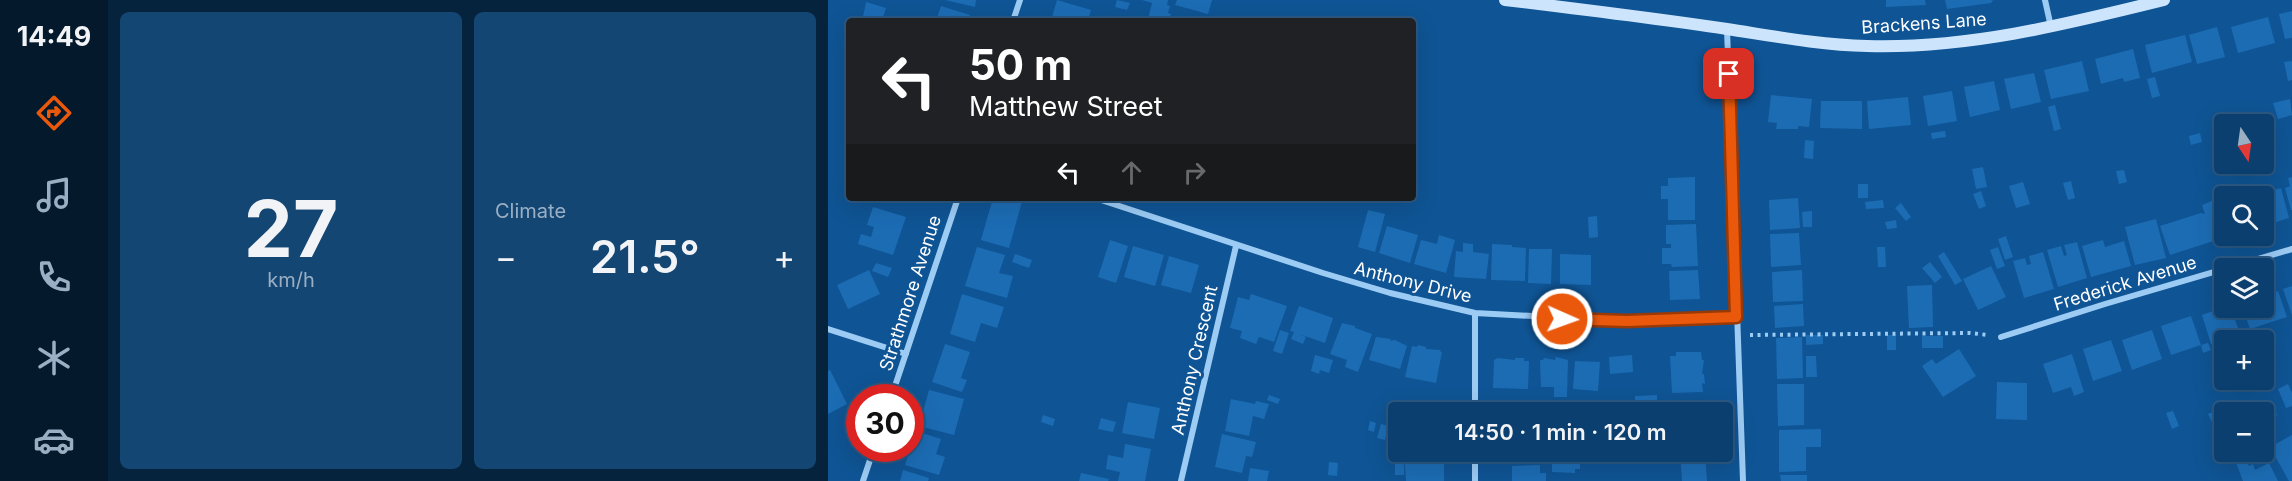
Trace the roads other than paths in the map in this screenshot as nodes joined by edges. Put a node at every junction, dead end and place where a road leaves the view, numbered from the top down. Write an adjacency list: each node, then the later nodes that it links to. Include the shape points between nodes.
1 (1020, 0): 5 (street)
2 (1505, 0): 7 (street, Brackens Lane)
3 (2045, 0): 6 (street)
4 (2164, 0): 6 (street, Brackens Lane)
5 (1014, 18)
6 (2051, 27): 7 (street, Brackens Lane, via 1888,46 1843,45)
7 (1727, 29): 13 (street)
8 (957, 201): 16 (street, Strathmore Avenue)
9 (1104, 201): 10 (street, Anthony Drive)
10 (1236, 246): 12 (street, Anthony Drive, via 1390,293); 22 (street, Anthony Crescent)
11 (2292, 249): 15 (street, Frederick Avenue)
12 (1475, 313): 13 (street, Anthony Drive, via 1627,321); 18 (street)
13 (1736, 317): 24 (street)
14 (828, 329): 16 (street)
15 (2001, 337)
16 (906, 354): 17 (street, Strathmore Avenue)
17 (896, 384)
18 (1475, 402)
19 (869, 462): 21 (street)
20 (1475, 462): 23 (street)
21 (863, 481)
22 (1181, 481)
23 (1475, 481)
24 (1743, 481)

